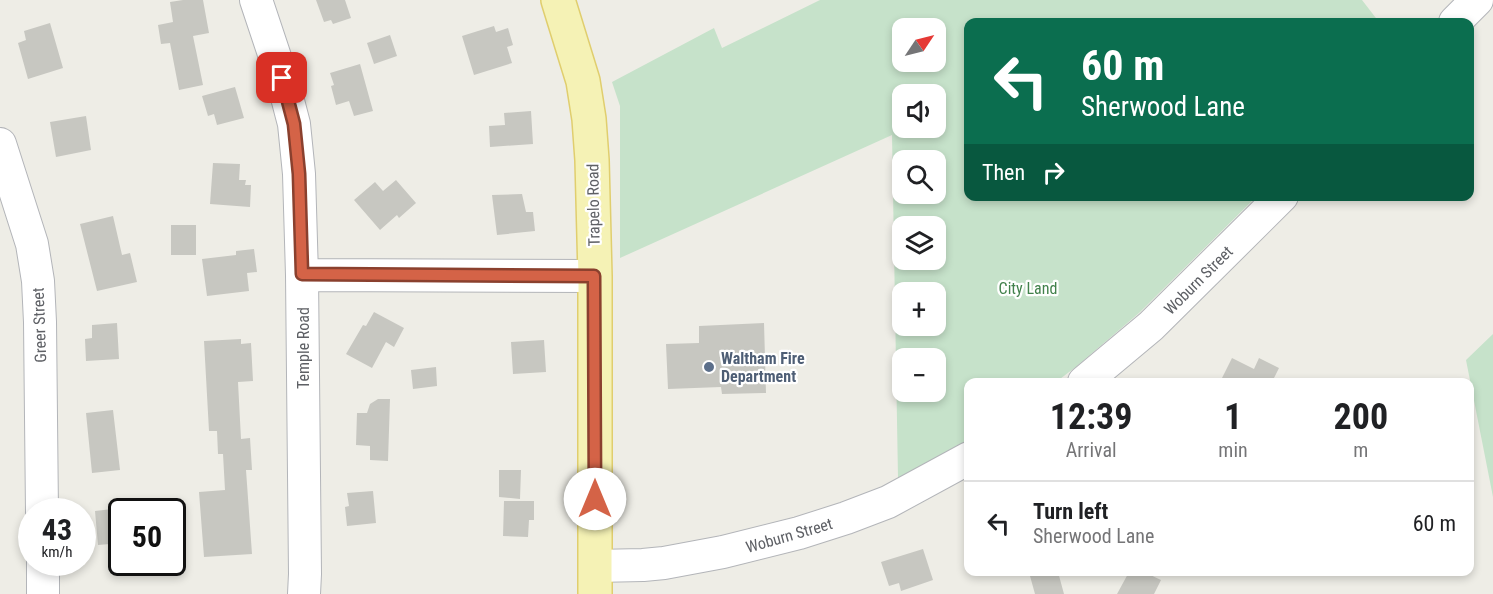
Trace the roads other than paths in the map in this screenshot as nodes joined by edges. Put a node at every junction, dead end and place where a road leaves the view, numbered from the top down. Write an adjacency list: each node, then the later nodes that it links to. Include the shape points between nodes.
1 (256, 0): 5 (street, Temple Road, via 294,124)
2 (558, 0): 6 (main road, Trapelo Road, via 583,81 589,119)
3 (0, 144): 9 (street, Greer Street, via 32,244 38,281)
4 (1277, 201): 7 (street, Woburn Street, via 1151,326)
5 (302, 274): 6 (street); 13 (street, Temple Road)
6 (594, 276): 11 (main road, Trapelo Road)
7 (1089, 378)
8 (964, 461): 11 (street, Woburn Street, via 888,502 846,518 741,548 643,566)
9 (42, 498)
10 (43, 576): 12 (street)
11 (595, 580)
12 (43, 594)
13 (304, 594)

